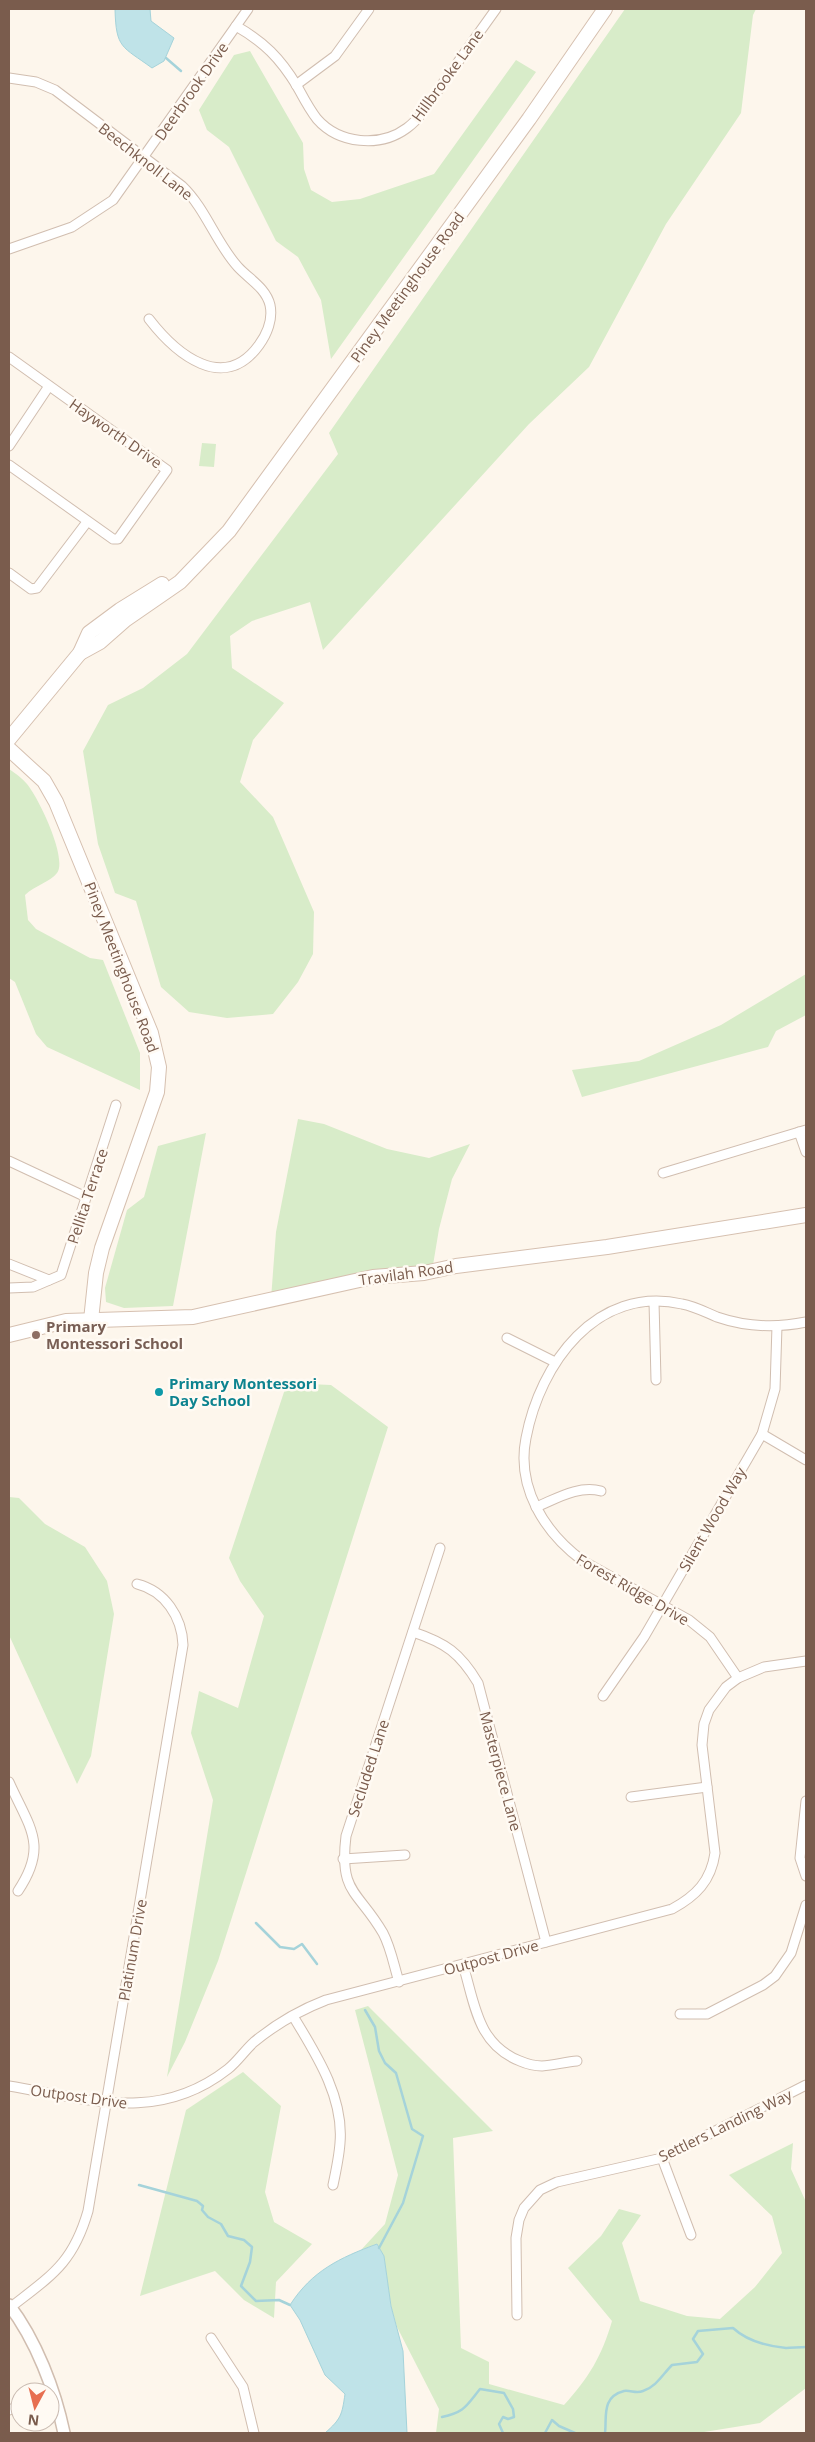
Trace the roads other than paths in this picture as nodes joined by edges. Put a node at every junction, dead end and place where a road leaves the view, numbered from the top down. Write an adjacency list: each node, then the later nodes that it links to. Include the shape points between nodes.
1 (248, 9): 5 (street, Deerbrook Drive)
2 (369, 9): 7 (street, via 335,56)
3 (496, 9): 7 (street, Hillbrooke Lane, via 419,116 394,136 366,141 333,132 318,120)
4 (605, 9): 17 (main road, Piney Meetinghouse Road, via 529,119 229,531 201,560 89,633 80,653)
5 (236, 26): 7 (street, Hillbrooke Lane, via 259,39 273,52); 8 (street, Deerbrook Drive)
6 (9, 78): 8 (street, Beechknoll Lane, via 36,82 54,90)
7 (296, 85)
8 (144, 158): 9 (street, Deerbrook Drive, via 113,200 91,216 72,227); 10 (street, Beechknoll Lane, via 194,198 238,266 261,288 270,305 270,322 265,336 250,357 238,365 218,369 202,366 162,337)
9 (9, 249)
10 (149, 319)
11 (9, 357): 12 (street, Hayworth Drive)
12 (49, 386): 13 (street); 15 (street, Hayworth Drive, via 167,470 118,539)
13 (9, 446)
14 (9, 465): 15 (street, Hayworth Drive)
15 (87, 522): 16 (street, via 37,588 31,589)
16 (9, 574)
17 (9, 739)
18 (9, 749): 30 (main road, Piney Meetinghouse Road, via 44,781 56,802 151,1032 160,1066 153,1106 102,1248)
19 (116, 1105): 24 (street, Pellita Terrace)
20 (803, 1131): 21 (street); 23 (street)
21 (806, 1152)
22 (9, 1161): 24 (street)
23 (663, 1173)
24 (86, 1197): 27 (street, Pellita Terrace, via 61,1274)
25 (806, 1214): 30 (main road, Travilah Road, via 607,1247 424,1273 373,1277 193,1317)
26 (9, 1264): 27 (street)
27 (49, 1280): 28 (street, via 33,1287)
28 (9, 1288)
29 (654, 1302): 32 (street, Forest Ridge Drive, via 681,1304 741,1323); 35 (street, Forest Ridge Drive, via 618,1309 594,1321 568,1344); 36 (street)
30 (91, 1320): 33 (main road, Travilah Road, via 66,1321)
31 (806, 1322): 32 (street, Forest Ridge Drive)
32 (777, 1326): 37 (street, Silent Wood Way, via 775,1389)
33 (9, 1335)
34 (507, 1338): 35 (street)
35 (555, 1362): 40 (street, Forest Ridge Drive, via 534,1408 525,1441 524,1470)
36 (656, 1380)
37 (762, 1434): 38 (street); 43 (street, Silent Wood Way)
38 (806, 1460)
39 (601, 1490): 40 (street, via 579,1490)
40 (536, 1507): 43 (street, Forest Ridge Drive, via 549,1530 568,1550)
41 (440, 1548): 44 (street, Secluded Lane)
42 (137, 1584): 65 (street, Platinum Drive, via 157,1593 174,1610 183,1633 183,1644)
43 (662, 1605): 46 (street, Forest Ridge Drive, via 710,1637); 47 (street, Silent Wood Way)
44 (413, 1632): 53 (street, Secluded Lane, via 346,1836); 57 (street, Masterpiece Lane, via 451,1648 467,1664 478,1683)
45 (806, 1661): 46 (street, Outpost Drive, via 764,1667)
46 (738, 1678): 49 (street, Outpost Drive, via 717,1698 704,1724 702,1745)
47 (603, 1696)
48 (9, 1782): 55 (street, via 36,1848 28,1876)
49 (707, 1787): 50 (street); 57 (street, Outpost Drive, via 713,1864 697,1893 672,1909)
50 (631, 1797)
51 (806, 1801): 54 (street, via 800,1858)
52 (405, 1855): 53 (street)
53 (343, 1859): 59 (street, Secluded Lane, via 351,1892 383,1933)
54 (806, 1876)
55 (18, 1891)
56 (806, 1905): 60 (street, via 790,1953 775,1976 707,2014)
57 (546, 1942): 58 (street, Outpost Drive)
58 (463, 1965): 59 (street, Outpost Drive); 62 (street, via 481,2028 498,2049 531,2065)
59 (399, 1982): 61 (street, Outpost Drive, via 326,2000)
60 (680, 2014)
61 (293, 2016): 65 (street, Outpost Drive, via 253,2043 230,2068 205,2086 175,2098 153,2102); 67 (street, via 327,2077 337,2105 340,2143)
62 (577, 2060)
63 (9, 2086): 65 (street, Outpost Drive)
64 (806, 2086): 66 (street, Settlers Landing Way)
65 (106, 2102): 69 (street, Platinum Drive, via 81,2236 56,2272)
66 (662, 2158): 68 (street); 70 (street, Settlers Landing Way, via 557,2182 531,2198 519,2220 516,2238)
67 (334, 2185)
68 (691, 2235)
69 (10, 2306): 72 (street, via 33,2346)
70 (517, 2315)
71 (211, 2338): 75 (street, via 243,2387)
72 (47, 2382)
73 (60, 2420): 74 (street)
74 (64, 2433)
75 (254, 2433)

